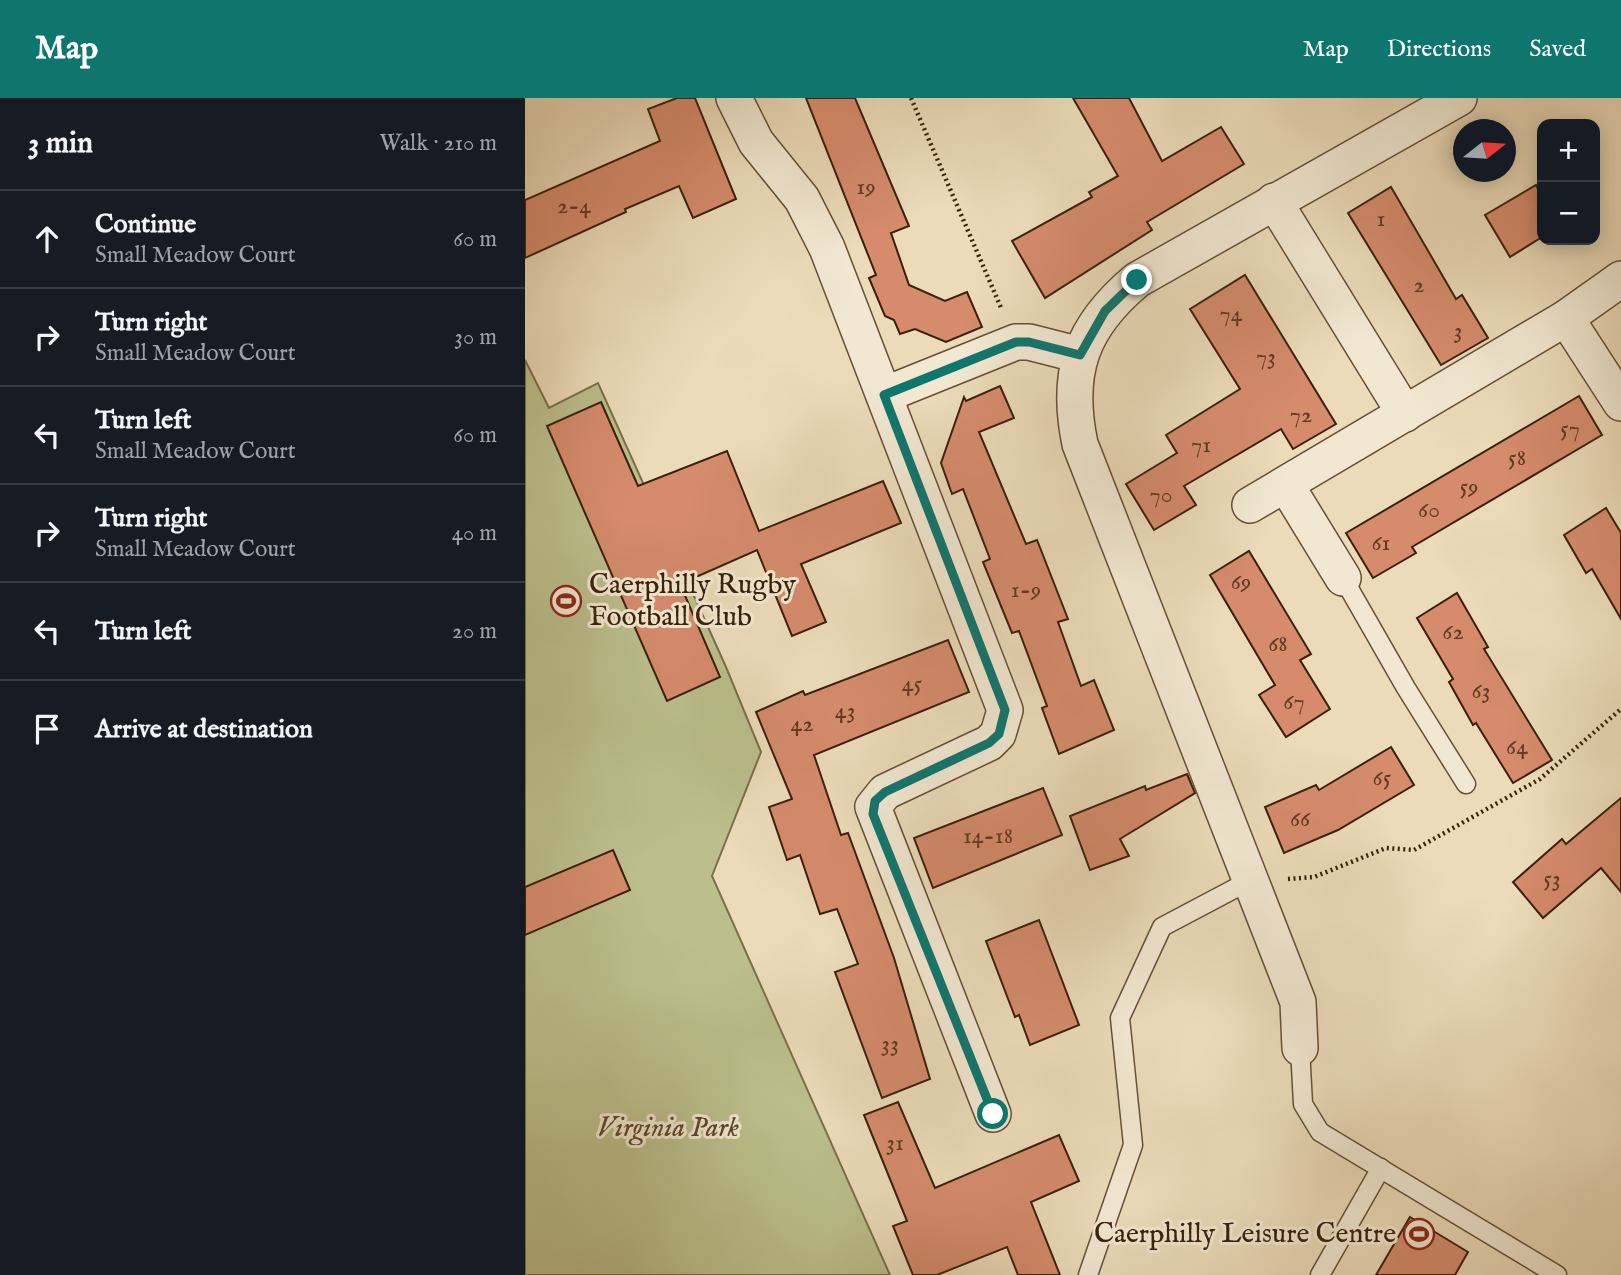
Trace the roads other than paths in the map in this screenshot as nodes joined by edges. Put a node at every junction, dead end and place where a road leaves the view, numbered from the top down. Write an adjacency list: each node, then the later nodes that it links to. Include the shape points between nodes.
1 (734, 98): 7 (street, via 757,142 802,199 827,248)
2 (1459, 98): 3 (street)
3 (1274, 201): 6 (street, via 1137,280 1105,311); 9 (street)
4 (1621, 279): 5 (street)
5 (1566, 318): 8 (street); 9 (street)
6 (1080, 355): 7 (street, via 1016,342); 14 (street, via 1073,396 1080,444)
7 (884, 395): 16 (street, via 1005,710 999,734 989,743 885,792 875,801 873,814)
8 (1621, 403)
9 (1405, 414): 10 (street)
10 (1286, 485): 11 (street); 12 (street)
11 (1250, 505)
12 (1343, 578): 13 (lane)
13 (1466, 784)
14 (1249, 881): 15 (street, via 1298,1002); 18 (lane, via 1162,927 1120,1018 1133,1145)
15 (1300, 1048): 17 (lane, via 1303,1104 1320,1132)
16 (993, 1114)
17 (1381, 1168): 19 (lane); 20 (lane)
18 (1088, 1275)
19 (1320, 1275)
20 (1557, 1275)

